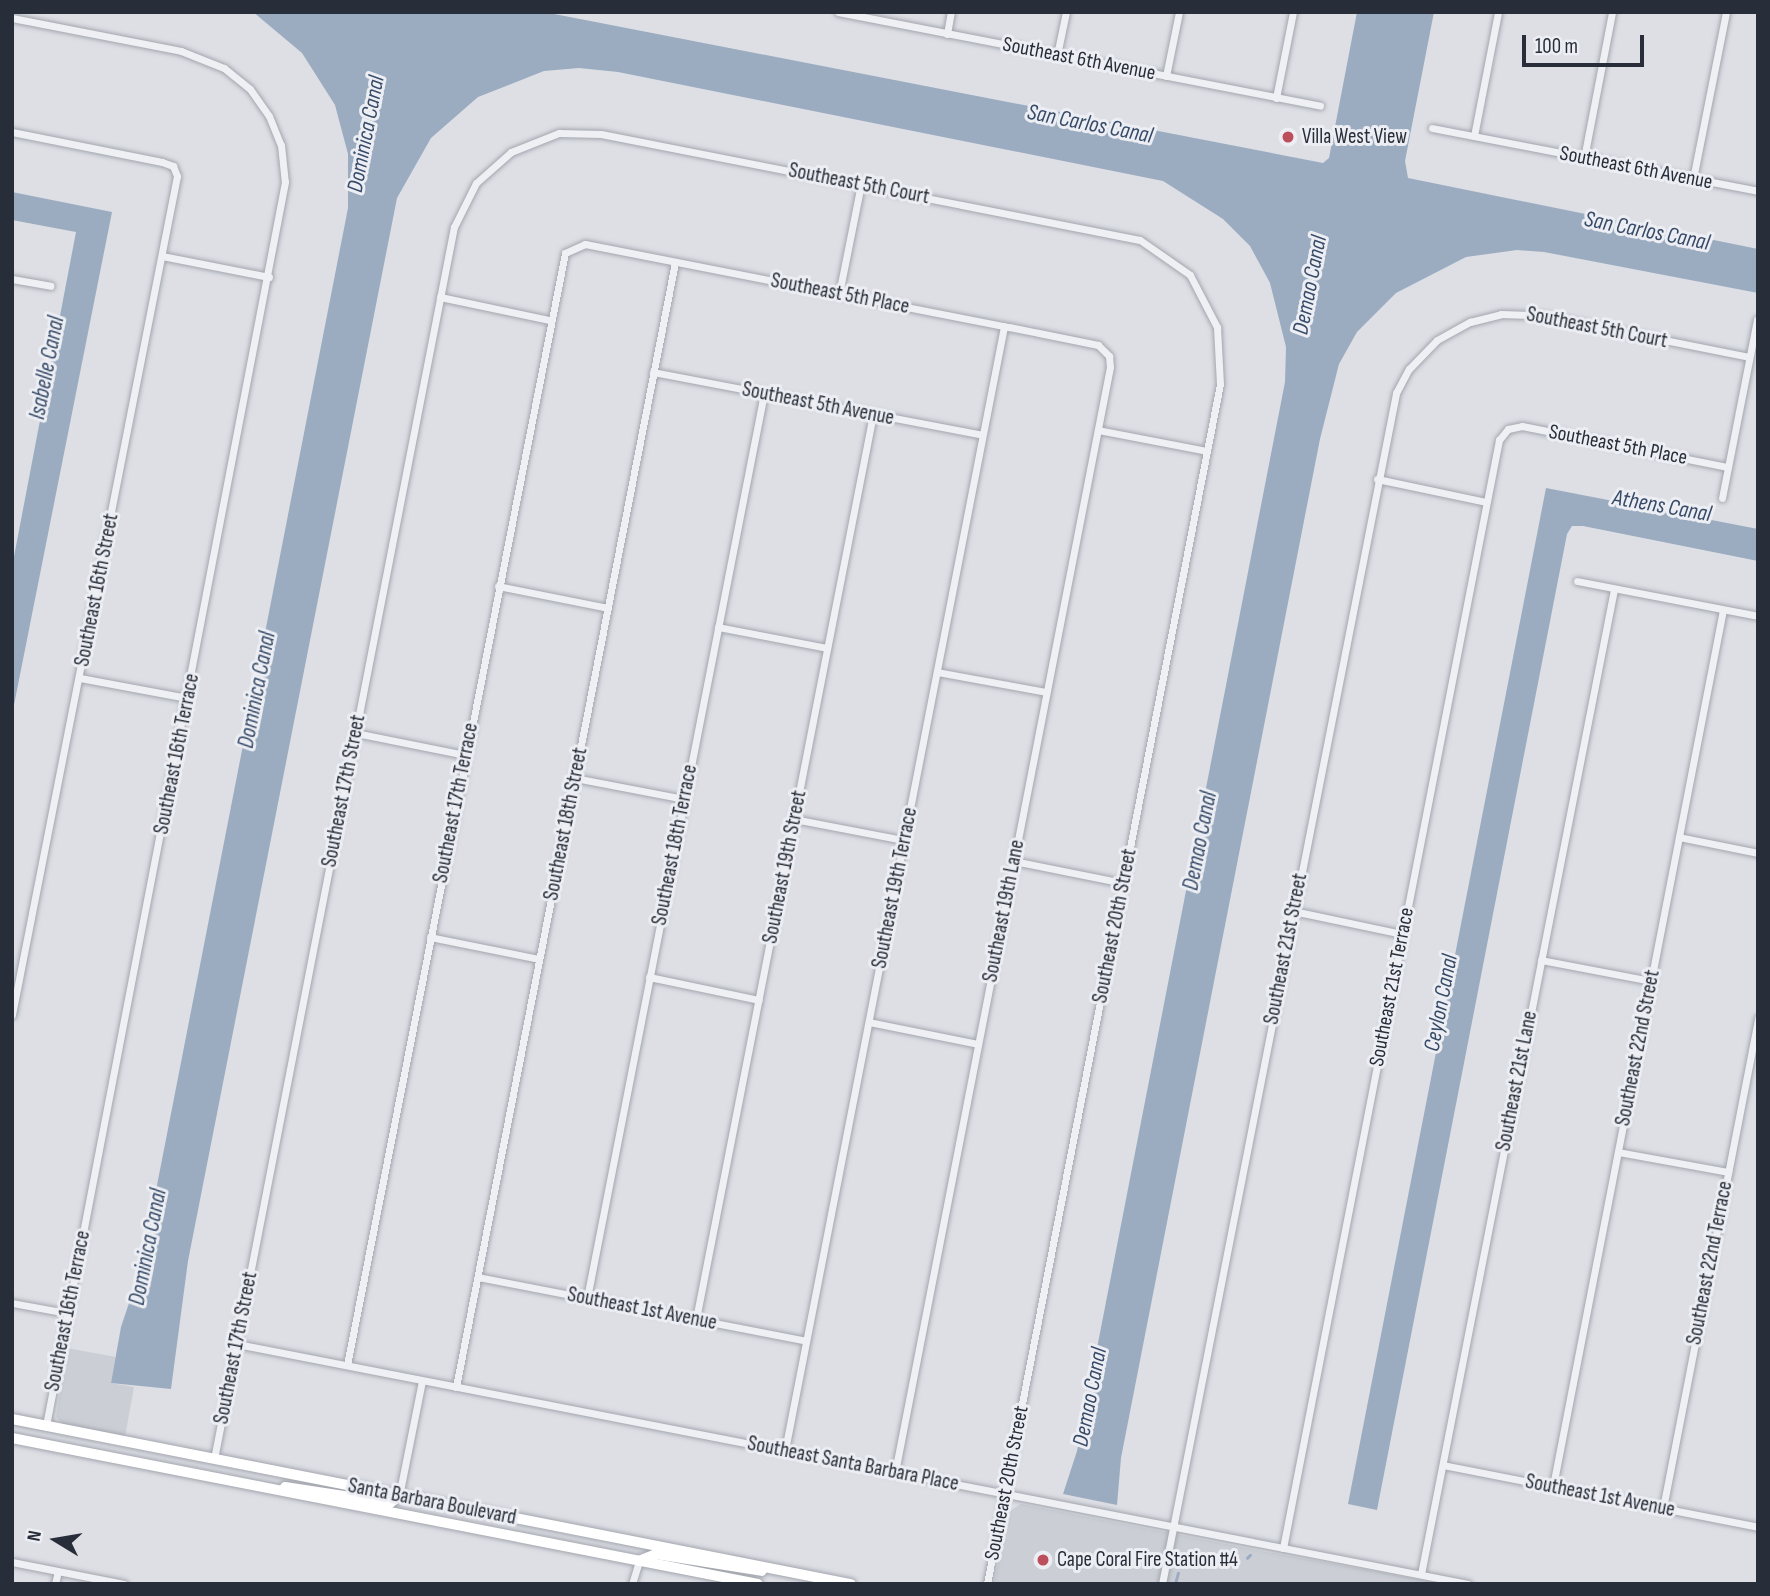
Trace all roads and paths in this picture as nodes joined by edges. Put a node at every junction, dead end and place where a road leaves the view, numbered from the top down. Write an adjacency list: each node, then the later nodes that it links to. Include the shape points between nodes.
1 (838, 12): 10 (street, Southeast 6th Avenue)
2 (951, 12): 10 (street)
3 (1066, 12): 11 (street)
4 (1179, 12): 12 (street)
5 (1293, 12): 13 (street)
6 (1498, 12): 17 (street)
7 (1612, 12): 19 (street)
8 (1726, 12): 20 (street)
9 (12, 18): 27 (street, Southeast 16th Terrace, via 199,56 224,68 250,89 274,126 285,163 285,191)
10 (947, 34): 11 (street, Southeast 6th Avenue)
11 (1057, 55): 12 (street, Southeast 6th Avenue)
12 (1166, 76): 13 (street, Southeast 6th Avenue)
13 (1276, 98): 14 (street, Southeast 6th Avenue)
14 (1320, 106)
15 (1432, 128): 17 (street, Southeast 6th Avenue)
16 (12, 132): 24 (street, Southeast 16th Street, via 173,166 177,176)
17 (1474, 136): 19 (street, Southeast 6th Avenue)
18 (519, 147): 21 (street, Southeast 5th Court, via 559,133 592,133); 31 (street, Southeast 17th Street, via 492,166 466,199 454,227)
19 (1584, 158): 20 (street, Southeast 6th Avenue)
20 (1693, 179): 22 (street, Southeast 6th Avenue)
21 (861, 184): 26 (street, Southeast 5th Court, via 1129,237 1159,250); 30 (street)
22 (1758, 191)
23 (573, 246): 25 (street, Southeast 5th Place); 33 (street, Southeast 17th Terrace, via 562,257)
24 (162, 256): 27 (street); 58 (street, Southeast 16th Street)
25 (675, 262): 30 (street, Southeast 5th Place); 38 (street, Southeast 18th Street)
26 (1190, 275): 44 (street, Southeast 20th Street, via 1209,304 1222,351)
27 (269, 277): 60 (street, Southeast 16th Terrace)
28 (12, 279): 29 (street)
29 (50, 286)
30 (839, 294): 34 (street, Southeast 5th Place)
31 (440, 297): 33 (street); 61 (street, Southeast 17th Street)
32 (1757, 319): 37 (street)
33 (549, 320): 50 (street, Southeast 17th Terrace)
34 (1004, 326): 36 (street, Southeast 5th Place, via 1093,343); 43 (street, Southeast 19th Terrace)
35 (1447, 333): 37 (street, Southeast 5th Court, via 1488,316 1525,313); 46 (street, Southeast 21st Street, via 1418,358 1402,381 1391,406)
36 (1106, 351): 42 (street, Southeast 19th Lane, via 1110,367)
37 (1749, 358): 45 (street)
38 (653, 372): 39 (street, Southeast 5th Avenue); 52 (street, Southeast 18th Street)
39 (764, 393): 40 (street, Southeast 5th Avenue); 55 (street, Southeast 18th Terrace)
40 (873, 414): 43 (street, Southeast 5th Avenue); 56 (street, Southeast 19th Street)
41 (1508, 429): 45 (street, Southeast 5th Place, via 1522,426); 48 (street, Southeast 21st Terrace, via 1499,439)
42 (1098, 430): 44 (street); 59 (street, Southeast 19th Lane)
43 (982, 435): 57 (street, Southeast 19th Terrace)
44 (1207, 451): 70 (street, Southeast 20th Street)
45 (1728, 467): 47 (street)
46 (1377, 479): 48 (street); 71 (street, Southeast 21st Street)
47 (1722, 498)
48 (1486, 502): 72 (street, Southeast 21st Terrace)
49 (1577, 581): 51 (street)
50 (498, 586): 52 (street); 62 (street, Southeast 17th Terrace)
51 (1614, 589): 53 (street); 75 (street, Southeast 21st Lane)
52 (608, 608): 63 (street, Southeast 18th Street)
53 (1723, 610): 54 (street); 66 (street, Southeast 22nd Street)
54 (1758, 616)
55 (718, 627): 56 (street); 64 (street, Southeast 18th Terrace)
56 (827, 648): 65 (street, Southeast 19th Street)
57 (937, 672): 59 (street); 67 (street, Southeast 19th Terrace)
58 (80, 678): 60 (street); 79 (street, Southeast 16th Street)
59 (1046, 692): 69 (street, Southeast 19th Lane)
60 (187, 698): 88 (street, Southeast 16th Terrace)
61 (356, 733): 62 (street); 91 (street, Southeast 17th Street)
62 (465, 755): 73 (street, Southeast 17th Terrace)
63 (575, 778): 64 (street); 74 (street, Southeast 18th Street)
64 (684, 799): 76 (street, Southeast 18th Terrace)
65 (794, 819): 67 (street); 78 (street, Southeast 19th Street)
66 (1679, 837): 68 (street); 77 (street, Southeast 22nd Street)
67 (903, 840): 81 (street, Southeast 19th Terrace)
68 (1758, 853)
69 (1014, 861): 70 (street); 82 (street, Southeast 19th Lane)
70 (1124, 883): 104 (street, Southeast 20th Street)
71 (1293, 911): 72 (street); 107 (street, Southeast 21st Street)
72 (1402, 934): 109 (street, Southeast 21st Terrace)
73 (430, 937): 74 (street); 92 (street, Southeast 17th Terrace)
74 (539, 959): 85 (street, Southeast 18th Street)
75 (1541, 960): 77 (street); 100 (street, Southeast 21st Lane)
76 (649, 977): 78 (street); 86 (street, Southeast 18th Terrace)
77 (1651, 981): 83 (street, Southeast 22nd Street)
78 (759, 1000): 89 (street, Southeast 19th Street)
79 (12, 1015)
80 (1758, 1018): 84 (street, Southeast 22nd Terrace)
81 (869, 1022): 82 (street); 90 (street, Southeast 19th Terrace)
82 (978, 1044): 101 (street, Southeast 19th Lane)
83 (1618, 1152): 84 (street); 102 (street, Southeast 22nd Street)
84 (1728, 1172): 106 (street, Southeast 22nd Terrace)
85 (478, 1277): 86 (street, Southeast 1st Avenue); 94 (street, Southeast 18th Street)
86 (587, 1298): 89 (street, Southeast 1st Avenue)
87 (12, 1303): 88 (street)
88 (67, 1313): 96 (street, Southeast 16th Terrace)
89 (696, 1319): 90 (street, Southeast 1st Avenue)
90 (806, 1341): 98 (street, Southeast 19th Terrace)
91 (237, 1345): 92 (street, Southeast Santa Barbara Place); 99 (street, Southeast 17th Street)
92 (347, 1365): 93 (street, Southeast Santa Barbara Place)
93 (422, 1381): 94 (street, Southeast Santa Barbara Place); 105 (street)
94 (456, 1387): 98 (street, Southeast Santa Barbara Place)
95 (12, 1419): 96 (main road, Santa Barbara Boulevard)
96 (46, 1426): 99 (main road, Santa Barbara Boulevard)
97 (12, 1438): 103 (main road, Santa Barbara Boulevard)
98 (785, 1450): 101 (street, Southeast Santa Barbara Place)
99 (214, 1460): 105 (main road, Santa Barbara Boulevard)
100 (1443, 1465): 102 (street, Southeast 1st Avenue); 114 (street, Southeast 21st Lane)
101 (895, 1472): 104 (street, Southeast Santa Barbara Place)
102 (1553, 1486): 106 (street, Southeast 1st Avenue)
103 (267, 1488): 105 (main road, via 305,1487 390,1503); 110 (main road, Santa Barbara Boulevard)
104 (1006, 1494): 107 (street, Southeast Santa Barbara Place); 120 (street, Southeast 20th Street)
105 (400, 1496): 112 (main road, Santa Barbara Boulevard)
106 (1663, 1508): 108 (street, Southeast 1st Avenue)
107 (1174, 1526): 109 (street, Southeast Santa Barbara Place); 121 (street, Southeast 21st Street)
108 (1758, 1527)
109 (1283, 1548): 114 (street, Southeast Santa Barbara Place)
110 (639, 1561): 112 (main road, via 656,1554 745,1571); 117 (street); 118 (main road, Santa Barbara Boulevard)
111 (12, 1562): 113 (street)
112 (773, 1569): 119 (main road, Santa Barbara Boulevard)
113 (58, 1571): 115 (street); 116 (street)
114 (1422, 1574): 122 (street, Southeast Santa Barbara Place)
115 (55, 1584)
116 (124, 1584)
117 (632, 1584)
118 (758, 1584)
119 (851, 1584)
120 (988, 1584)
121 (1162, 1584)
122 (1468, 1584)

